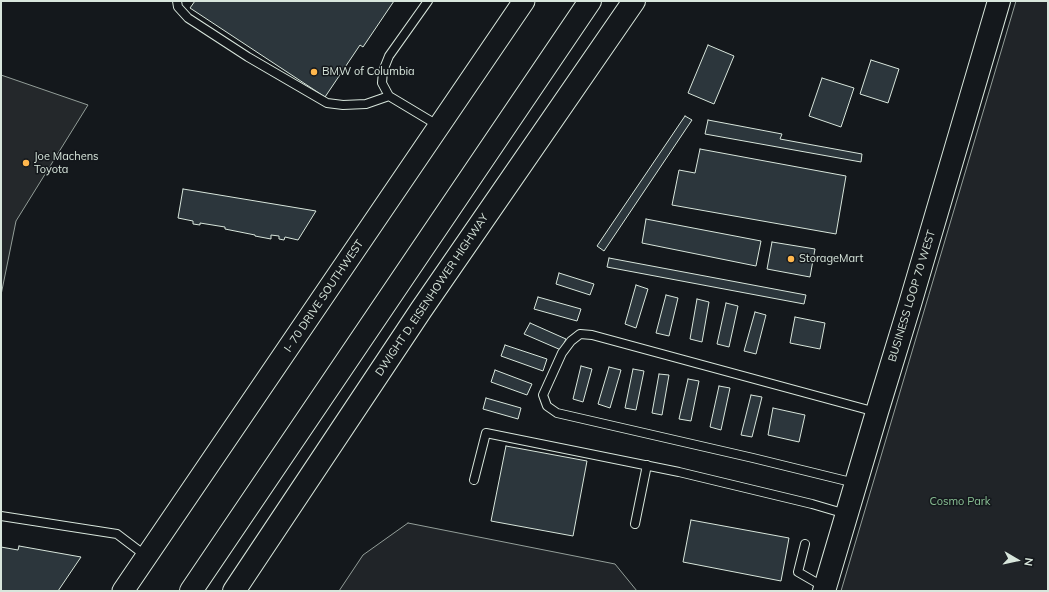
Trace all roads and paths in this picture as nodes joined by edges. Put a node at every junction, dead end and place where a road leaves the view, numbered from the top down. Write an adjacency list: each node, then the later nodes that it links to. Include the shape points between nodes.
1 (177, 1): 7 (lane, via 178,7 188,18 248,58 327,103 366,104)
2 (428, 1): 7 (lane, via 389,56 383,71 382,83)
3 (524, 1): 8 (street, I- 70 DRIVE SOUTHWEST)
4 (590, 1): 20 (main road)
5 (634, 1): 21 (main road, DWIGHT D. EISENHOWER HIGHWAY, via 421,310)
6 (999, 1): 9 (main road, BUSINESS LOOP 70 WEST)
7 (389, 96): 8 (lane)
8 (439, 126): 17 (street, I- 70 DRIVE SOUTHWEST)
9 (877, 412): 12 (main road, BUSINESS LOOP 70 WEST); 12 (lane, via 592,335 580,334 562,353 543,395 547,406 557,413)
10 (647, 465): 11 (lane, via 486,433); 13 (lane); 15 (lane)
11 (474, 480)
12 (856, 483): 13 (main road, BUSINESS LOOP 70 WEST)
13 (847, 514): 18 (main road, BUSINESS LOOP 70 WEST)
14 (1, 516): 17 (lane, via 117,534)
15 (635, 524)
16 (805, 544): 18 (lane, via 798,572)
17 (147, 557): 19 (street, I- 70 DRIVE SOUTHWEST)
18 (825, 589)
19 (123, 591)
20 (191, 591)
21 (234, 591)

